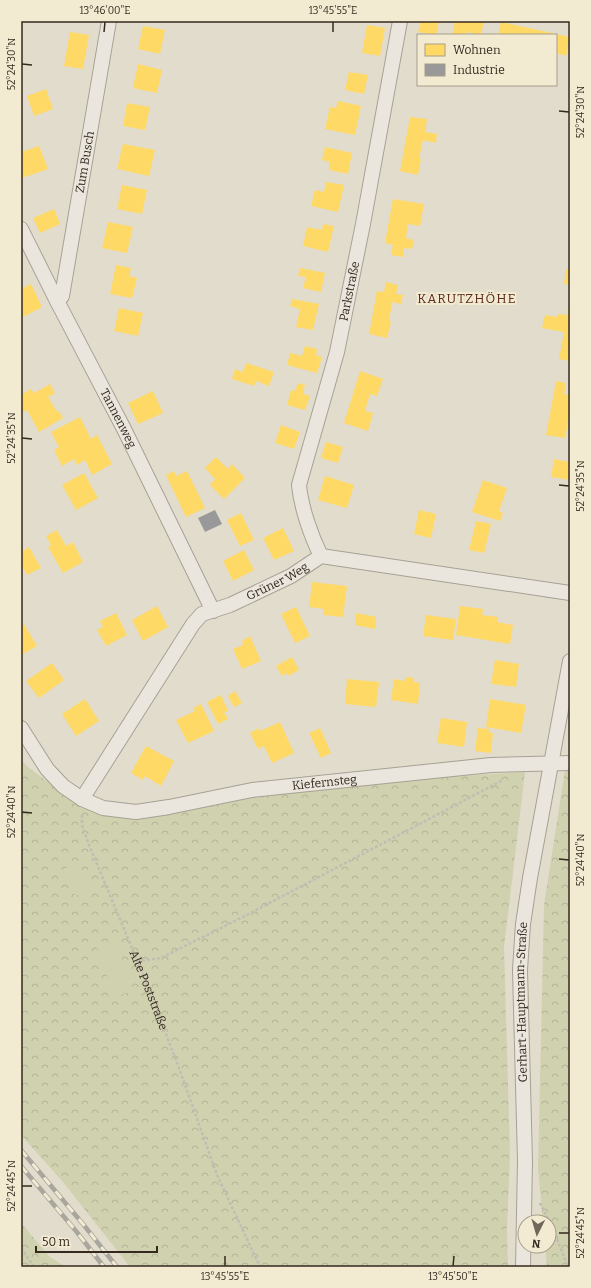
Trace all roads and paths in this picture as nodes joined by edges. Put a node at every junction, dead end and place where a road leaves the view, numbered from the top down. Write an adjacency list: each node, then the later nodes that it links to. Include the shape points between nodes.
1 (109, 21): 4 (street, Zum Busch, via 62,296)
2 (400, 21): 5 (street, Parkstraße, via 337,352 299,484 300,499)
3 (21, 229): 4 (street, Tannenweg)
4 (57, 301): 7 (street, Tannenweg, via 124,429)
5 (321, 556): 6 (street, Grüner Weg); 7 (street, Grüner Weg, via 292,576 230,605)
6 (570, 593)
7 (213, 610): 13 (street, Grüner Weg, via 202,614 193,624)
8 (570, 661): 10 (street, Gerhart-Hauptmann-Straße)
9 (21, 728): 13 (street, via 47,768 63,786)
10 (551, 763): 11 (street, Kiefernsteg); 13 (street, Kiefernsteg, via 484,765 252,790 136,812 103,808); 15 (street, Gerhart-Hauptmann-Straße, via 523,924 520,970)
11 (570, 763)
12 (503, 780): 14 (path, via 214,932 161,958)
13 (82, 799): 14 (path, Alte Poststraße, via 82,825 87,840)
14 (137, 961): 18 (path, Alte Poststraße, via 217,1175)
15 (524, 1185): 19 (street, Gerhart-Hauptmann-Straße); 20 (path, via 539,1201)
16 (21, 1248): 17 (path)
17 (34, 1267)
18 (260, 1267)
19 (522, 1267)
20 (568, 1267)

